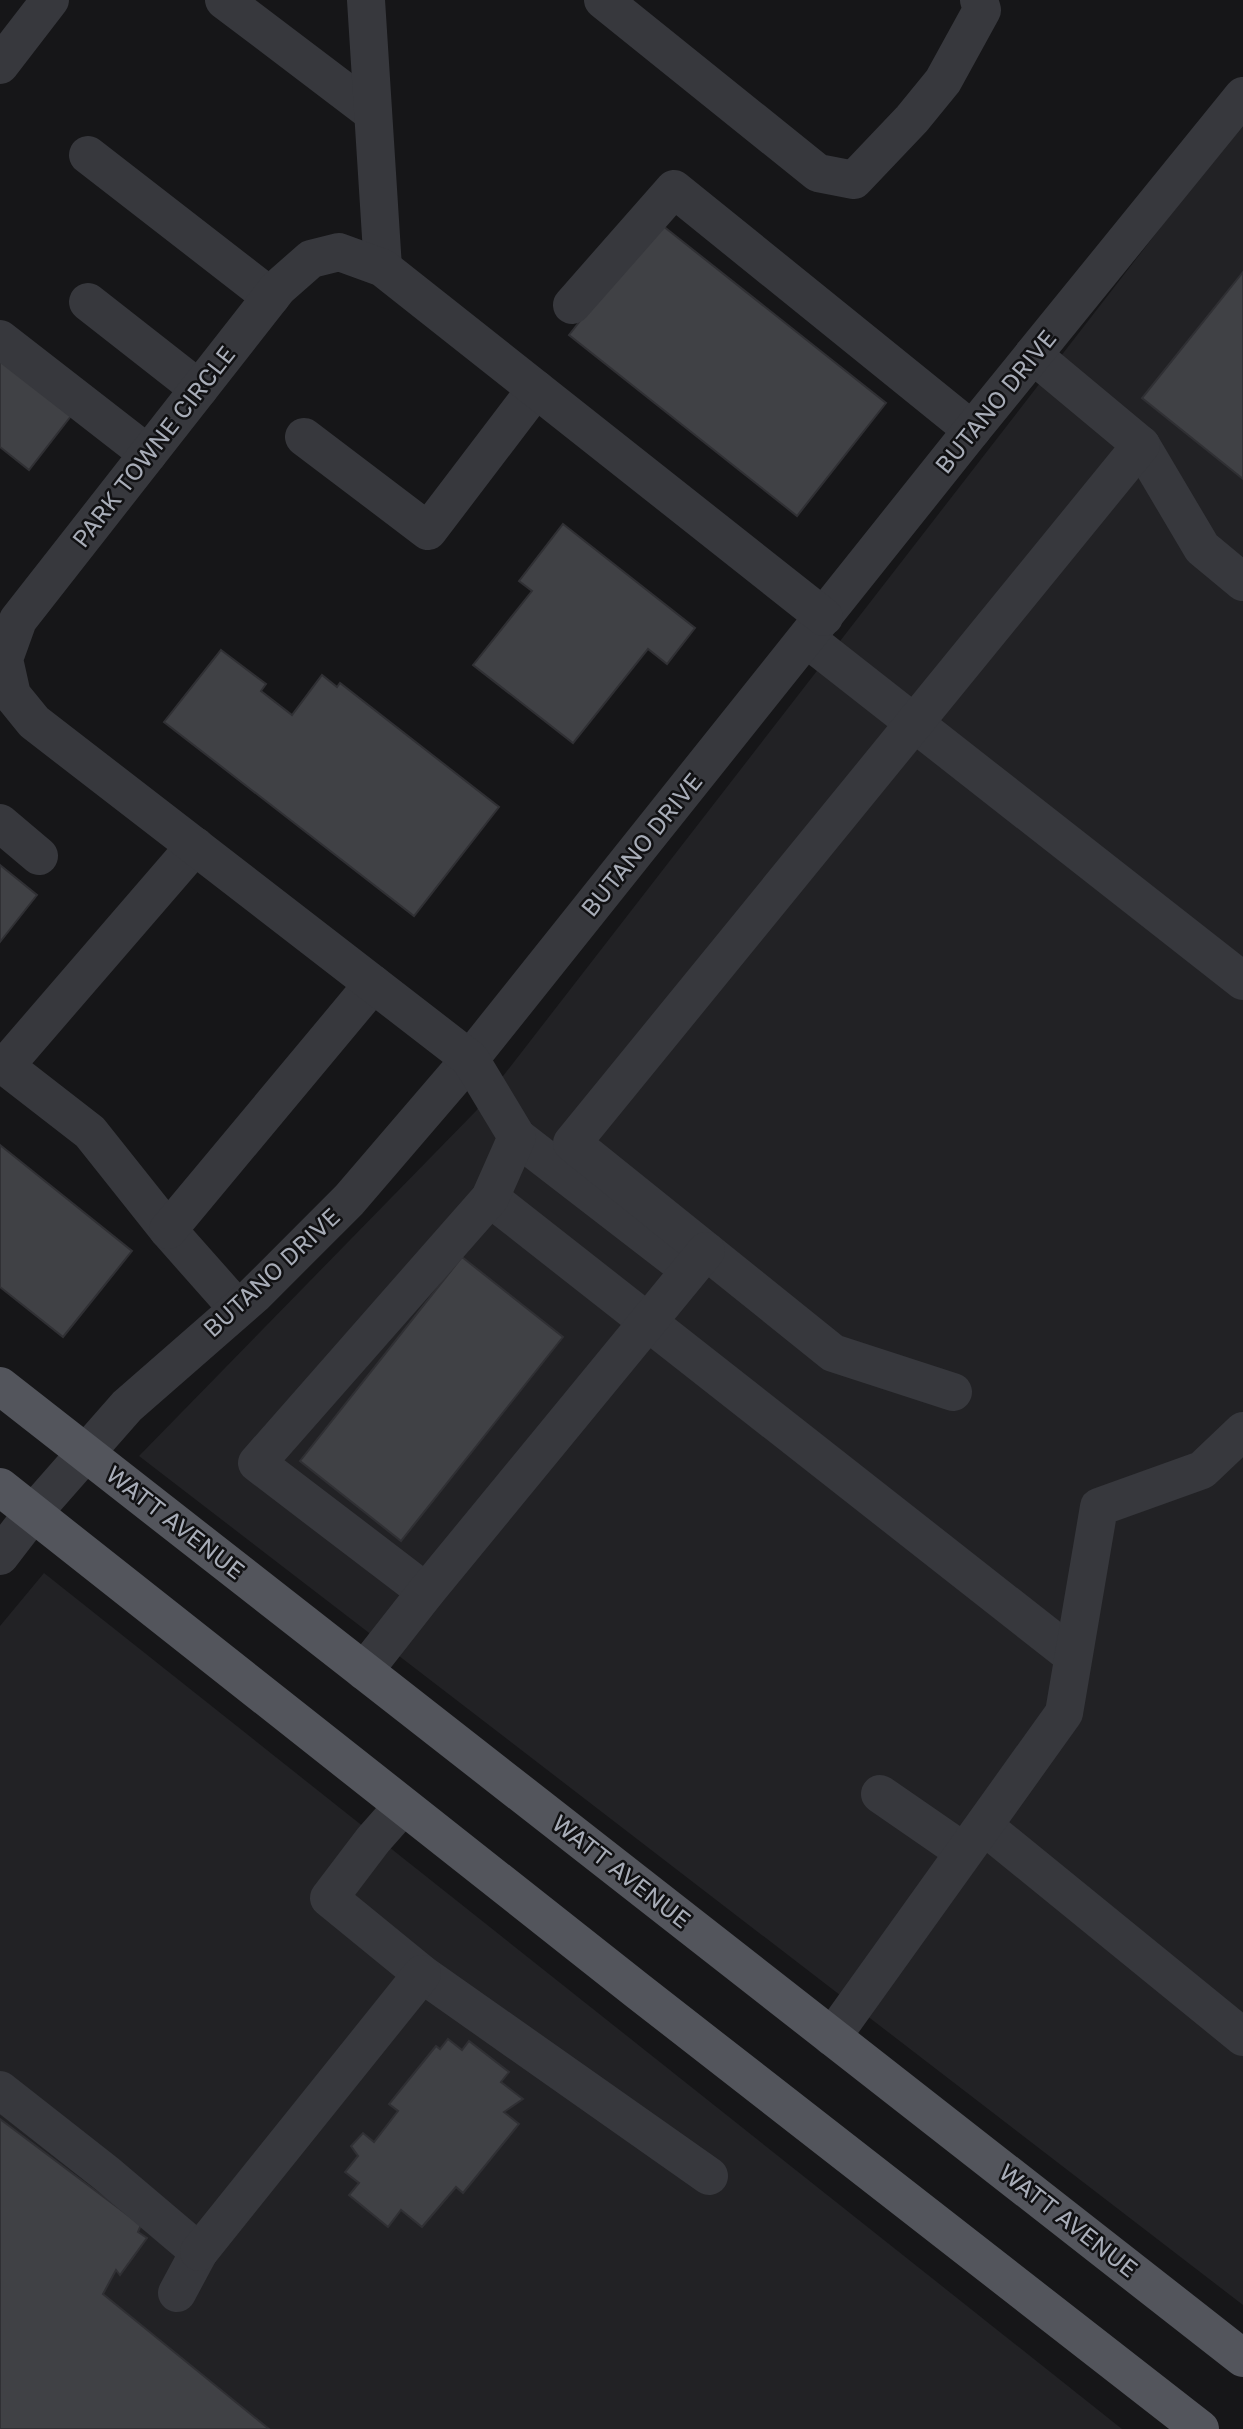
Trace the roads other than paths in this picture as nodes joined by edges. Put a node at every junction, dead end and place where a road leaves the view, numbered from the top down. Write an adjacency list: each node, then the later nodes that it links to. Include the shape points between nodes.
1 (50, 0): 6 (street)
2 (224, 0): 8 (street)
3 (366, 0): 8 (street)
4 (603, 0): 5 (street, via 818,173 854,180 943,81 982,10)
5 (979, 0)
6 (0, 65)
7 (1243, 96): 15 (street, BUTANO DRIVE)
8 (373, 113): 10 (street)
9 (88, 155): 11 (street)
10 (383, 268): 11 (street, PARK TOWNE CIRCLE, via 339,252 311,259); 17 (street, PARK TOWNE CIRCLE)
11 (271, 298): 16 (street, PARK TOWNE CIRCLE)
12 (88, 302): 16 (street)
13 (572, 306): 18 (street, via 674,189)
14 (0, 339): 21 (street)
15 (1033, 355): 18 (street, BUTANO DRIVE); 20 (street)
16 (199, 389): 21 (street, PARK TOWNE CIRCLE)
17 (536, 389): 19 (street, via 428,531); 24 (street, PARK TOWNE CIRCLE)
18 (972, 430): 24 (street, BUTANO DRIVE)
19 (304, 437)
20 (1141, 446): 22 (street, via 1202,548); 26 (street)
21 (148, 454): 23 (street, PARK TOWNE CIRCLE)
22 (1243, 582)
23 (9, 612): 25 (street, PARK TOWNE CIRCLE)
24 (816, 628): 26 (street, PARK TOWNE CIRCLE); 32 (street, BUTANO DRIVE)
25 (6, 696): 28 (street, PARK TOWNE CIRCLE)
26 (914, 724): 30 (street, PARK TOWNE CIRCLE); 36 (street, via 572,1143)
27 (0, 822): 29 (street)
28 (195, 846): 31 (street, PARK TOWNE CIRCLE); 35 (street, via 5,1066 90,1132)
29 (39, 856)
30 (1243, 981)
31 (373, 984): 32 (street, PARK TOWNE CIRCLE); 35 (street)
32 (470, 1059): 33 (street); 37 (street, BUTANO DRIVE, via 349,1200)
33 (517, 1137): 34 (street); 36 (street)
34 (489, 1198): 38 (street); 46 (street, via 257,1463)
35 (168, 1230): 37 (street)
36 (698, 1261): 38 (street); 40 (street, via 833,1353)
37 (237, 1308): 42 (street, BUTANO DRIVE, via 133,1400)
38 (646, 1323): 46 (street); 47 (street)
39 (0, 1386): 42 (main road, WATT AVENUE)
40 (953, 1392)
41 (1243, 1431): 47 (street, via 1202,1471 1099,1507)
42 (85, 1453): 44 (street, BUTANO DRIVE); 48 (main road, WATT AVENUE)
43 (0, 1487): 44 (main road)
44 (33, 1513): 45 (street, BUTANO DRIVE); 50 (main road)
45 (0, 1556)
46 (426, 1592): 48 (street)
47 (1073, 1656): 51 (street, via 1064,1713)
48 (364, 1671): 53 (main road, WATT AVENUE)
49 (880, 1794): 51 (street)
50 (403, 1806): 52 (street, via 329,1898); 60 (main road)
51 (974, 1839): 53 (street); 54 (street)
52 (422, 1974): 56 (street); 57 (street)
53 (832, 2037): 59 (main road, WATT AVENUE)
54 (1243, 2037)
55 (0, 2090): 57 (street)
56 (709, 2176)
57 (200, 2252): 58 (street)
58 (177, 2293)
59 (1243, 2358)
60 (1200, 2429)

